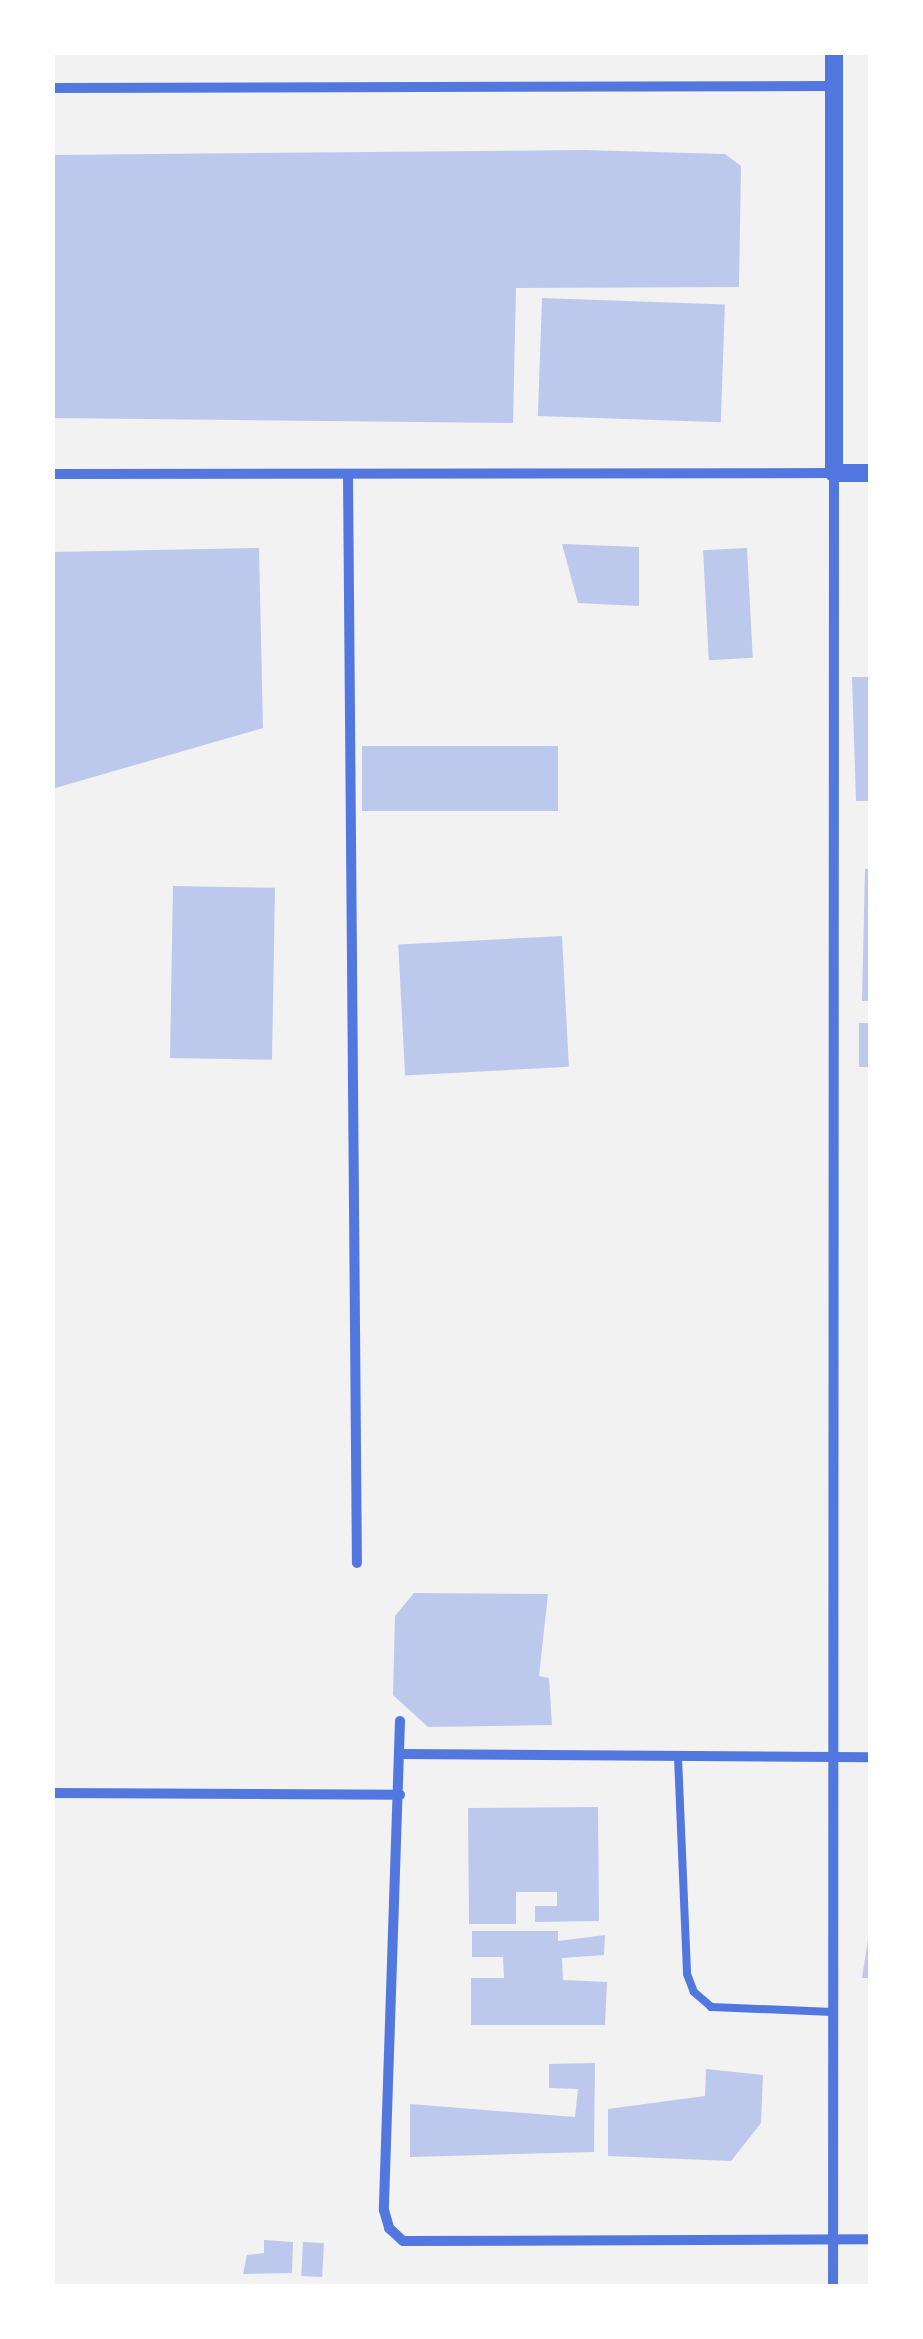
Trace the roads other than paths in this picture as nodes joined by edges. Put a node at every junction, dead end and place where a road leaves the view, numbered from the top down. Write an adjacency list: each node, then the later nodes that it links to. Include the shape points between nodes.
1 (834, 52): 2 (street)
2 (834, 86): 3 (street); 5 (street)
3 (52, 88)
4 (870, 472): 5 (street)
5 (834, 473): 7 (street); 12 (street)
6 (52, 474): 7 (street)
7 (348, 474): 8 (street)
8 (357, 1563)
9 (400, 1721): 10 (street)
10 (400, 1754): 11 (street); 15 (street)
11 (678, 1757): 12 (street); 16 (lane, via 686,1974 694,1992 711,2007)
12 (833, 1757): 13 (street); 16 (street)
13 (870, 1757)
14 (52, 1792): 15 (street)
15 (400, 1795): 17 (street, via 388,2228 403,2241)
16 (833, 2012): 17 (street)
17 (833, 2239): 18 (street); 19 (street)
18 (870, 2239)
19 (833, 2286)

